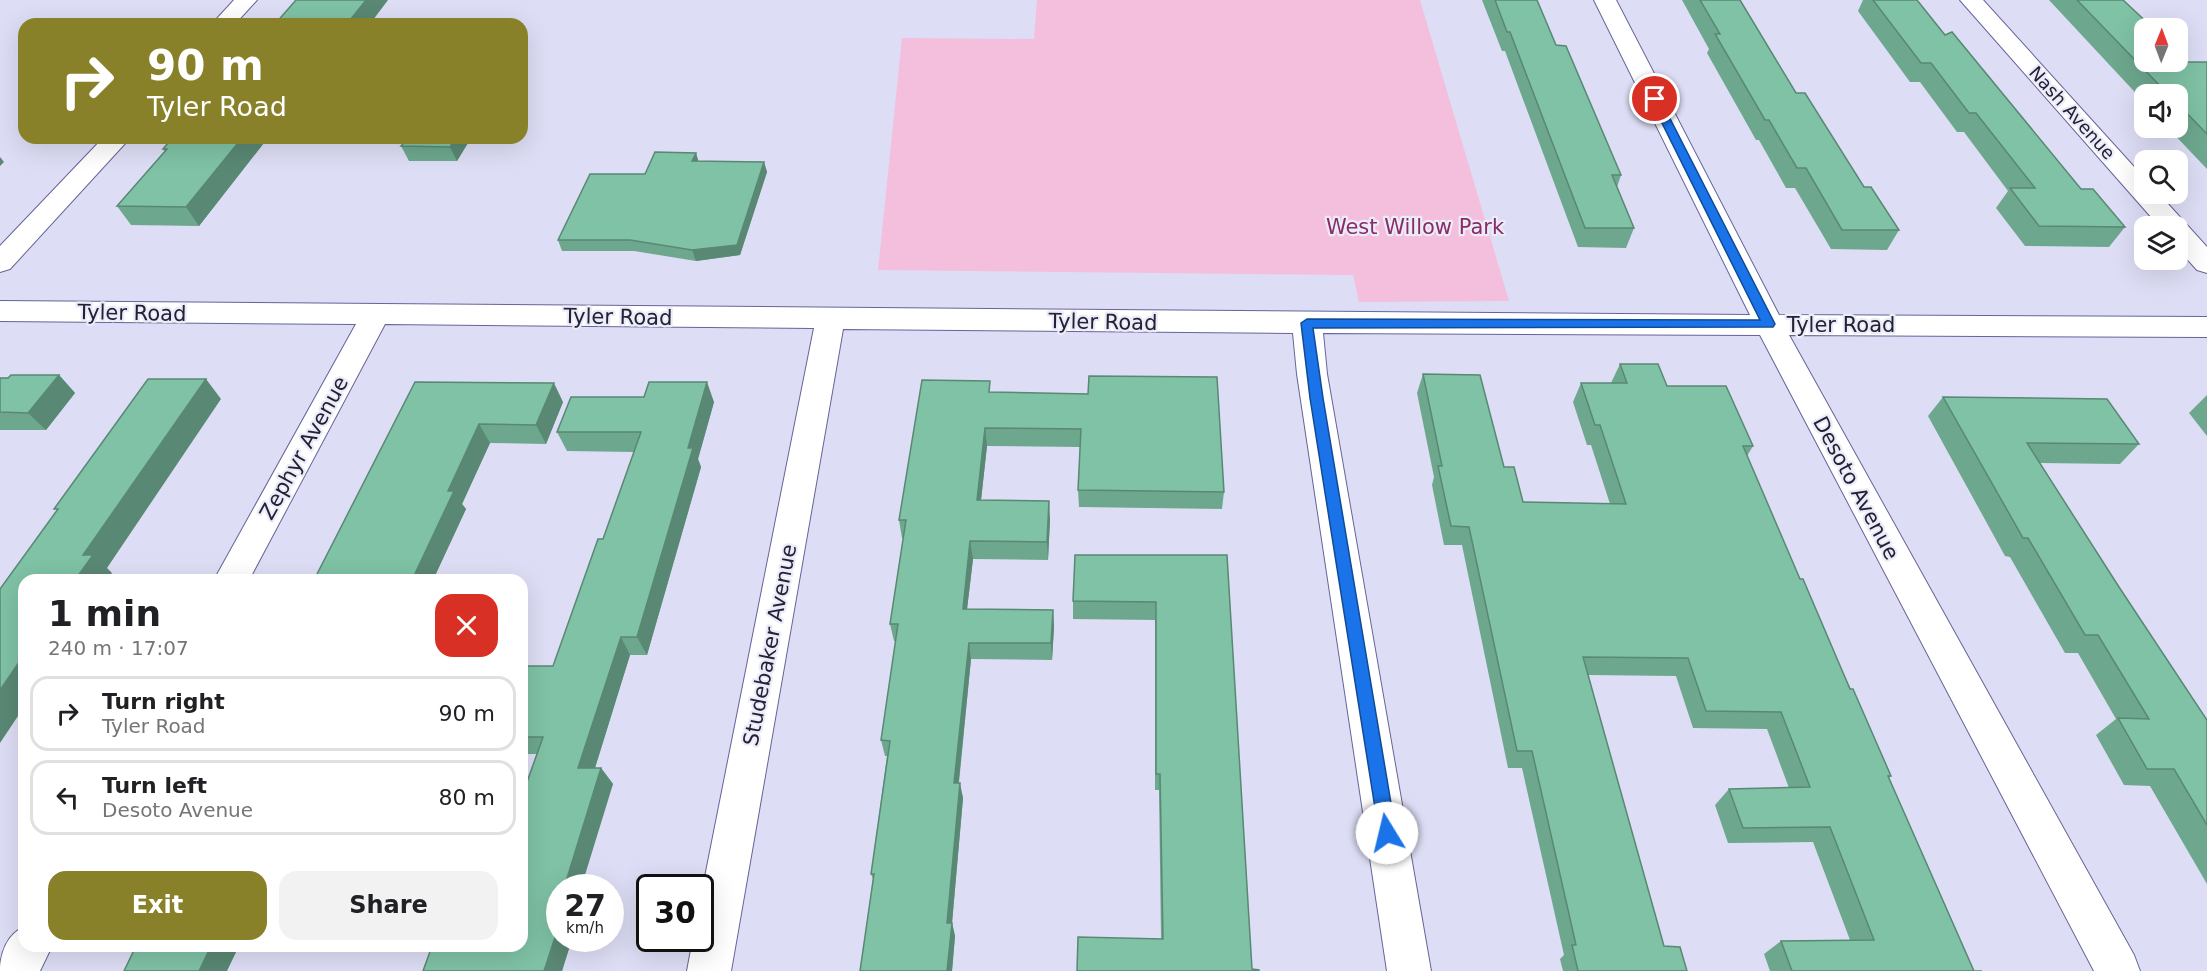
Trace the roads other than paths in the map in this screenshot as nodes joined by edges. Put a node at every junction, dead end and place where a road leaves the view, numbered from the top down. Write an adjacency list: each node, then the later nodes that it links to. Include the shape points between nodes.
1 (246, 0): 4 (street)
2 (1605, 0): 14 (street, Desoto Avenue)
3 (1971, 0): 6 (street, Nash Avenue)
4 (229, 18)
5 (111, 144): 8 (street)
6 (2164, 216)
7 (2188, 243): 9 (street)
8 (0, 263)
9 (2207, 264)
10 (0, 311): 11 (street, Tyler Road)
11 (375, 315): 12 (street, Tyler Road); 16 (street, Zephyr Avenue)
12 (830, 319): 13 (street, Tyler Road); 19 (street, Studebaker Avenue)
13 (1307, 323): 14 (street, Tyler Road); 20 (street)
14 (1768, 324): 15 (street, Tyler Road); 21 (street, Desoto Avenue)
15 (2207, 327)
16 (234, 574)
17 (27, 952): 18 (street)
18 (16, 971)
19 (709, 971)
20 (1410, 971)
21 (2118, 971)

